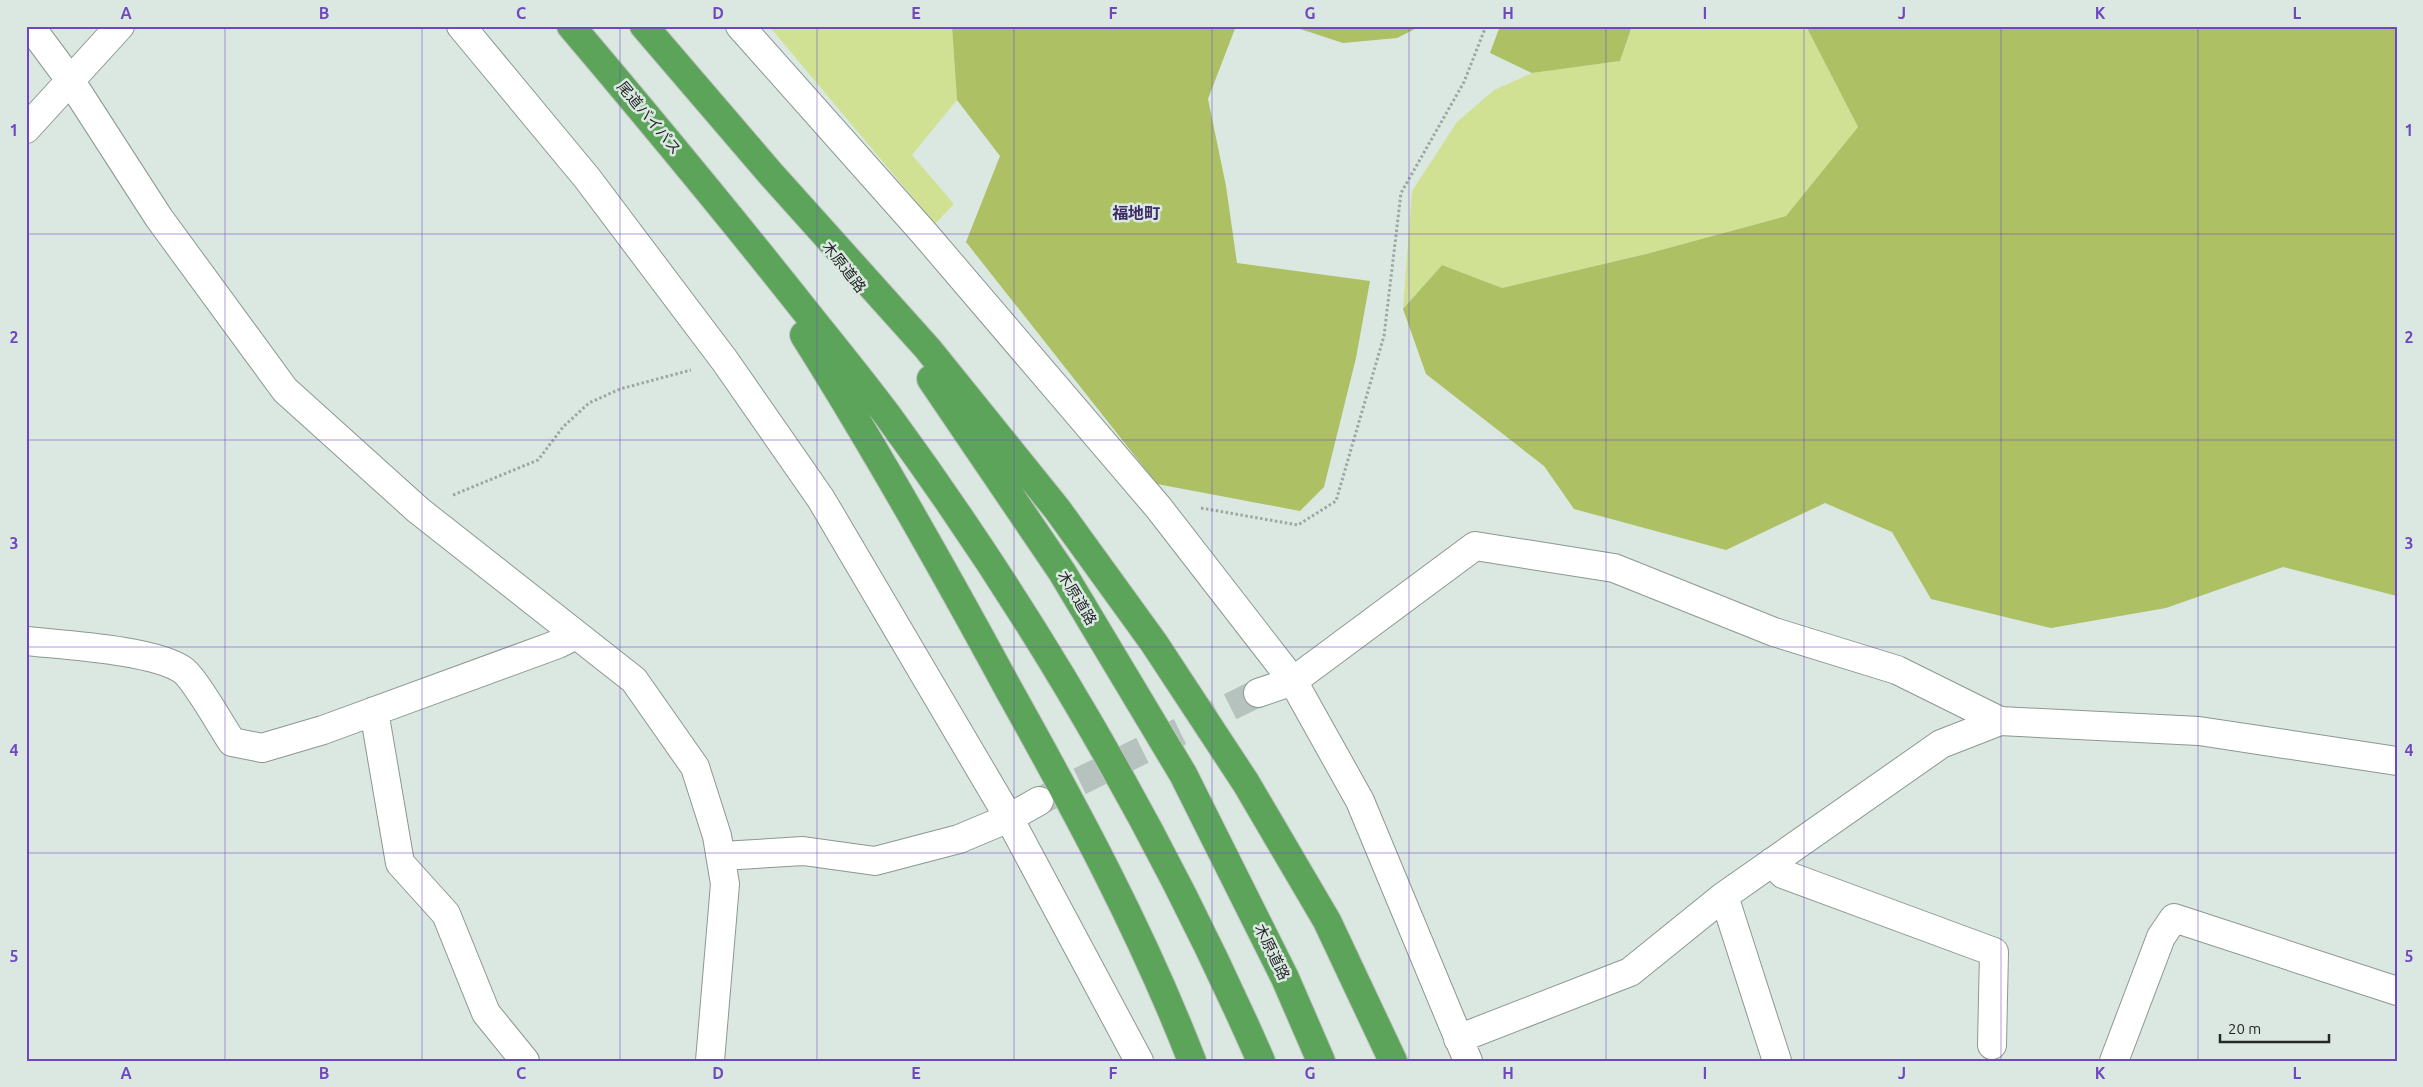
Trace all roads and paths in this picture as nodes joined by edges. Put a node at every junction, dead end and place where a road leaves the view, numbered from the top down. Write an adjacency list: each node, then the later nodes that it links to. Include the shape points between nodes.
1 (30, 26): 8 (street)
2 (120, 26): 8 (street)
3 (461, 26): 12 (street, via 587,178)
4 (571, 26): 11 (highway, 尾道バイパス)
5 (644, 26): 10 (highway)
6 (740, 26): 13 (street, via 924,233)
7 (1486, 26): 13 (path, via 1464,82 1401,193 1384,336 1336,501 1298,525 1168,502)
8 (70, 80): 9 (street); 14 (street, via 159,218 285,390)
9 (26, 129)
10 (770, 173): 35 (highway, 木原道路, via 931,379 1062,572 1183,774 1285,978); 36 (highway, via 934,357 1057,509 1154,643 1246,783 1327,921)
11 (726, 210): 33 (highway, via 852,410 1038,741 1116,891); 34 (highway, via 887,415 1016,602 1131,796 1229,988)
12 (726, 361): 14 (path, via 620,389 589,403 563,427 538,460); 23 (street, via 821,499)
13 (1158, 508): 17 (street)
14 (418, 510): 15 (street)
15 (576, 635): 19 (street); 24 (street, via 634,680 695,767)
16 (26, 641): 19 (street, via 167,661 186,672 232,742 262,748 323,730)
17 (1293, 681): 18 (street); 20 (street, via 1475,546 1614,568 1774,632 1897,670); 29 (street, via 1360,801)
18 (1258, 693)
19 (374, 710): 30 (street, via 400,863 446,914 486,1013)
20 (2000, 721): 21 (street, via 2199,731); 25 (street, via 1942,744)
21 (2397, 761)
22 (1039, 801): 23 (street)
23 (1009, 818): 24 (street, via 959,839 875,862 803,851); 32 (street)
24 (722, 856): 31 (street, via 725,884)
25 (1772, 862): 26 (street); 28 (street, via 1783,874 1994,952)
26 (1724, 896): 29 (street, via 1630,972); 37 (street)
27 (2397, 991): 38 (street, via 2174,918 2161,937)
28 (1992, 1045)
29 (1463, 1050)
30 (525, 1061)
31 (710, 1061)
32 (1139, 1061)
33 (1192, 1061)
34 (1261, 1061)
35 (1321, 1061)
36 (1393, 1061)
37 (1778, 1061)
38 (2114, 1061)

